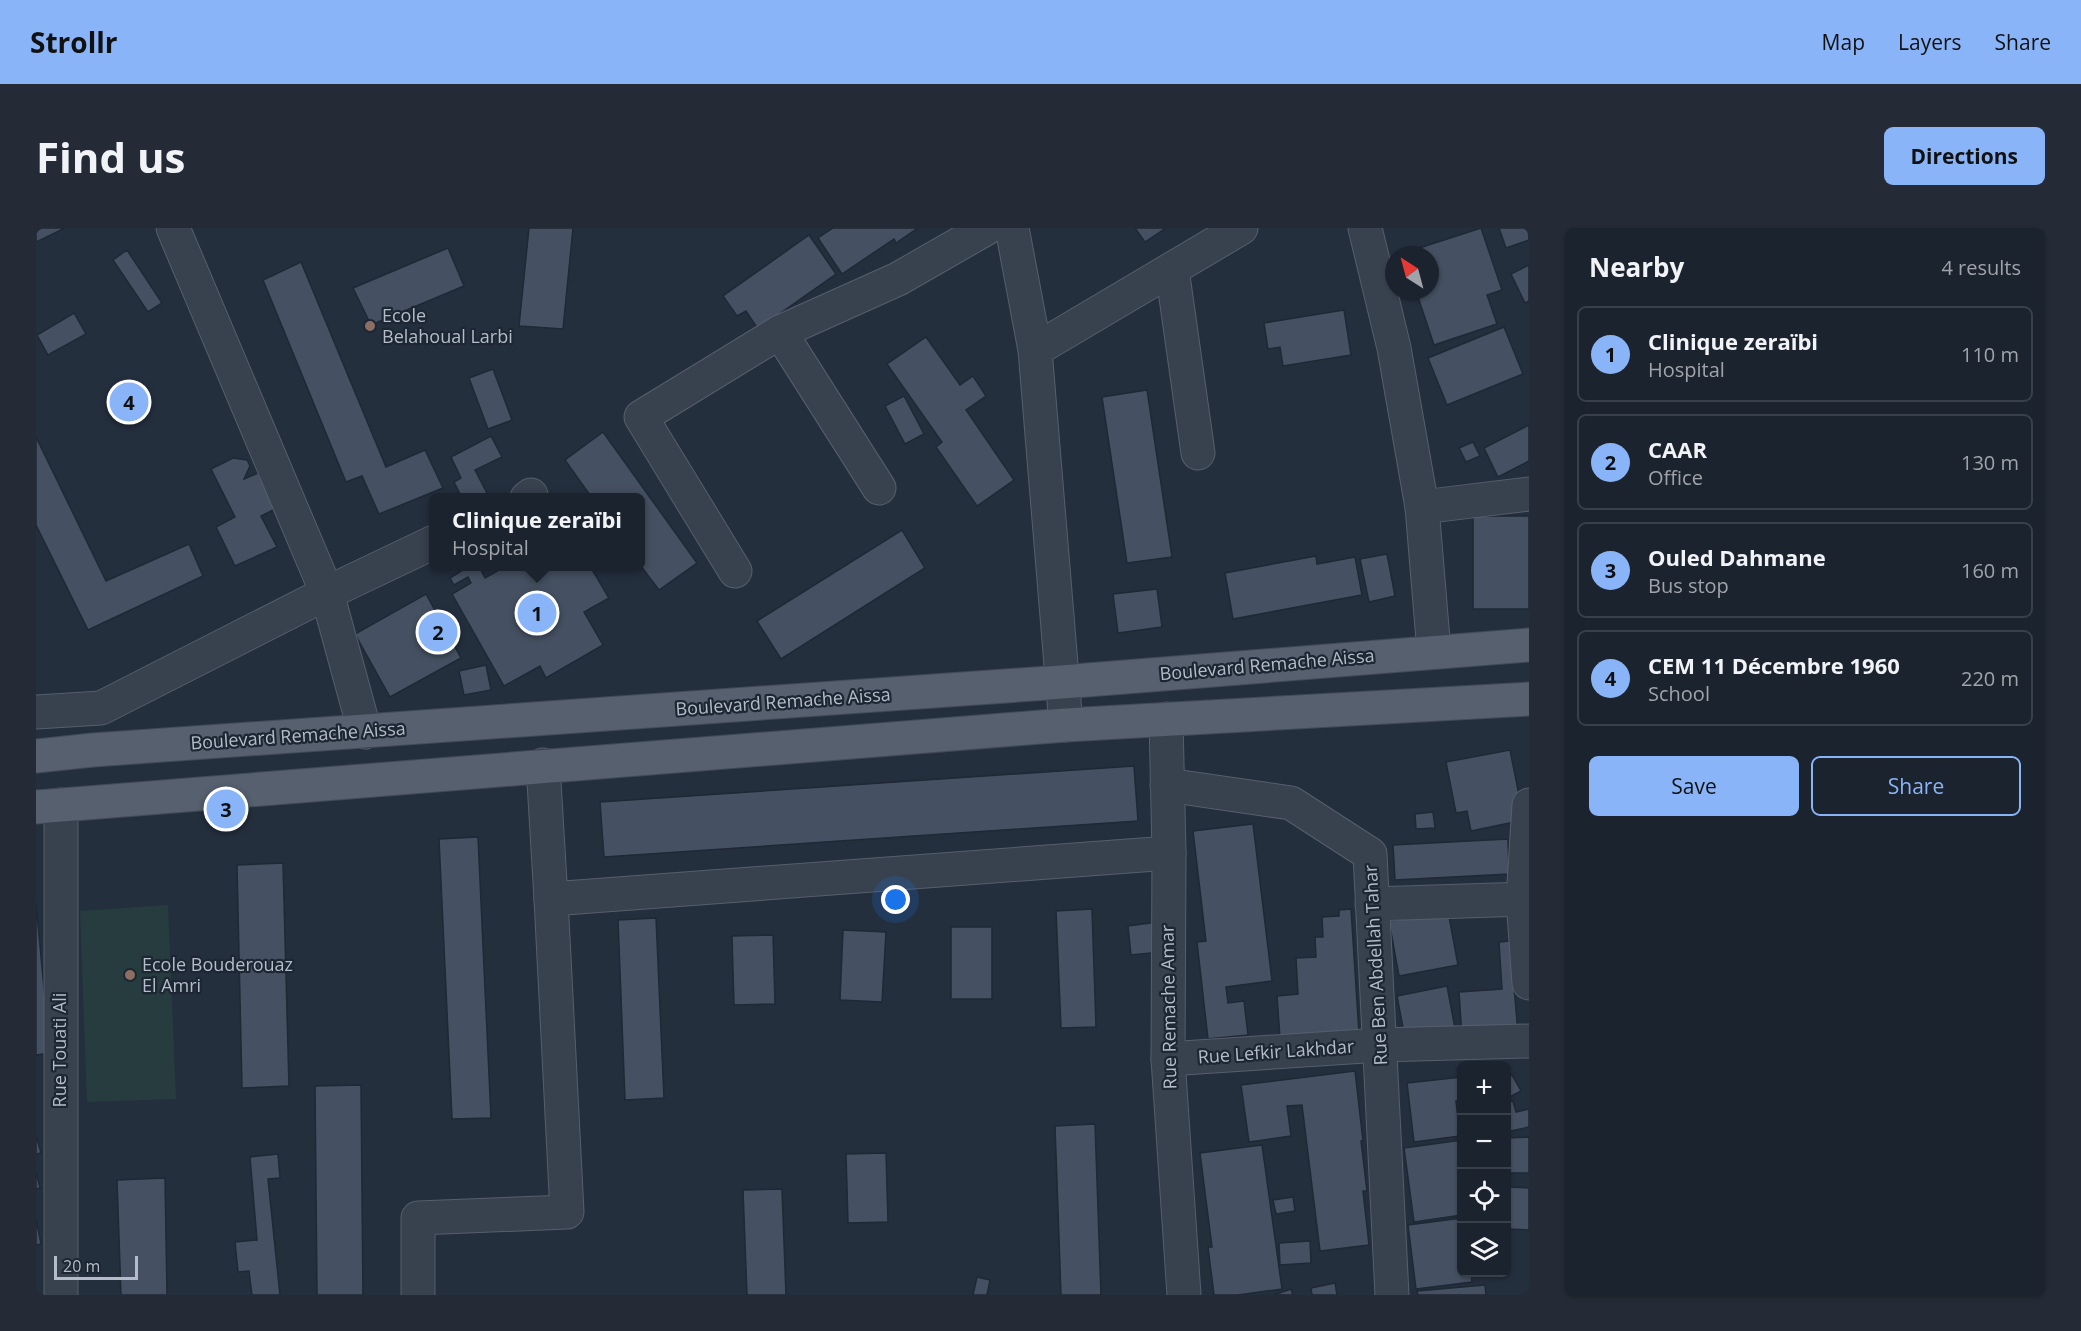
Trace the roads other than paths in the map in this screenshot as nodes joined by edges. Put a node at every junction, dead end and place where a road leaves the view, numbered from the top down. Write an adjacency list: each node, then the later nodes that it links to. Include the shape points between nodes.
1 (173, 228): 15 (street)
2 (987, 228): 7 (street, via 898,279)
3 (1012, 228): 8 (street)
4 (1241, 228): 6 (street)
5 (1365, 228): 12 (street, via 1394,348)
6 (1172, 269): 8 (street); 9 (street)
7 (780, 332): 10 (street, via 795,382); 14 (street, via 641,417)
8 (1035, 350): 18 (street)
9 (1198, 453)
10 (879, 488)
11 (1529, 494): 12 (street)
12 (1422, 507): 17 (street)
13 (429, 544): 15 (street)
14 (735, 571)
15 (327, 593): 20 (street); 24 (street)
16 (1529, 645): 17 (main road, Boulevard Remache Aissa)
17 (1434, 652): 18 (main road, Boulevard Remache Aissa)
18 (1062, 682): 23 (street); 24 (main road, Boulevard Remache Aissa)
19 (1529, 699): 22 (main road)
20 (100, 708): 21 (street); 25 (street)
21 (36, 712)
22 (1166, 719): 23 (main road); 28 (street, Rue Remache Amar)
23 (1066, 725): 27 (main road)
24 (365, 732): 25 (main road, Boulevard Remache Aissa)
25 (93, 750): 26 (main road, Boulevard Remache Aissa)
26 (36, 756)
27 (543, 765): 30 (main road); 32 (street)
28 (1167, 785): 31 (street, Rue Remache Amar); 34 (street, Rue Ben Abdellah Tahar, via 1291,803 1370,854)
29 (1529, 805): 33 (street)
30 (48, 806): 39 (street, Rue Touati Ali)
31 (1169, 853): 32 (street); 38 (street, Rue Remache Amar)
32 (551, 899): 41 (street, via 567,1212 418,1218)
33 (1526, 899): 34 (street); 35 (street)
34 (1372, 904): 37 (street, Rue Ben Abdellah Tahar)
35 (1529, 983)
36 (1529, 1041): 37 (street, Rue Lefkir Lakhdar)
37 (1380, 1044): 38 (street, Rue Lefkir Lakhdar); 43 (street, Rue Ben Abdellah Tahar)
38 (1168, 1059): 42 (street, Rue Remache Amar)
39 (48, 1068): 40 (street, Rue Touati Ali)
40 (61, 1295)
41 (418, 1295)
42 (1184, 1295)
43 (1392, 1295)

